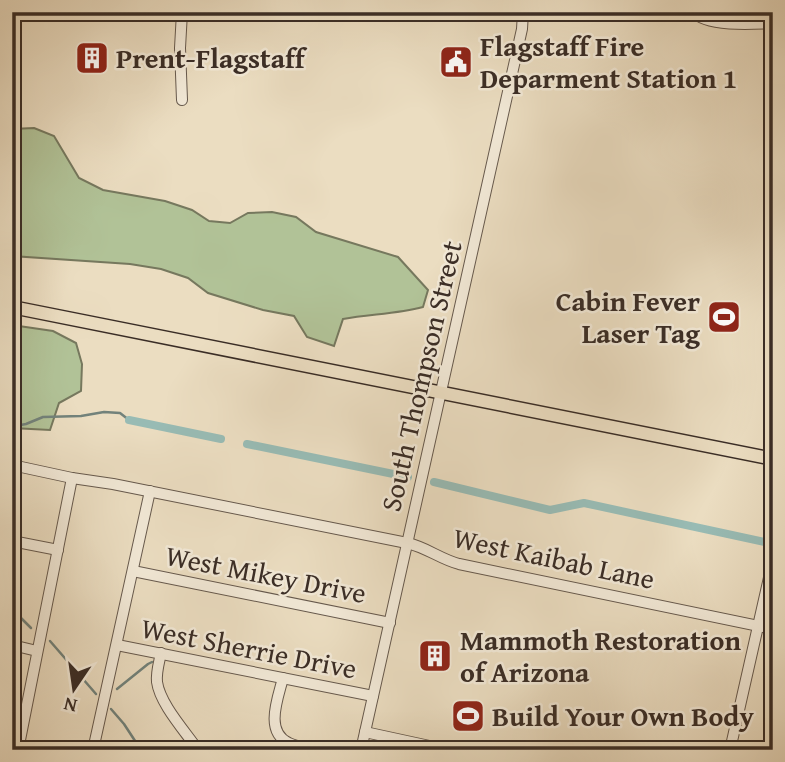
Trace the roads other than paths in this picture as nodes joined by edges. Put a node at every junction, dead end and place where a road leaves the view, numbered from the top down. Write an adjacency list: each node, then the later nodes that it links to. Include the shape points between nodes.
1 (182, 12): 5 (street)
2 (523, 12): 7 (street, South Thompson Street)
3 (694, 12): 4 (street, via 699,18 730,23)
4 (773, 23)
5 (182, 100)
6 (12, 307): 7 (main road)
7 (441, 394): 8 (main road); 13 (street, South Thompson Street)
8 (773, 459)
9 (12, 465): 10 (street, West Kaibab Lane)
10 (72, 478): 11 (street, West Kaibab Lane); 14 (street)
11 (150, 491): 13 (street, West Kaibab Lane); 16 (street)
12 (12, 541): 14 (street)
13 (407, 543): 17 (street, South Thompson Street); 18 (street, West Kaibab Lane, via 458,564)
14 (58, 550): 22 (street)
15 (773, 560): 18 (street)
16 (133, 571): 17 (street, West Mikey Drive); 21 (street)
17 (390, 623): 25 (street, South Thompson Street)
18 (757, 625): 19 (street, West Kaibab Lane); 33 (street)
19 (773, 629)
20 (12, 645): 22 (street)
21 (117, 645): 23 (street, West Sherrie Drive); 28 (street)
22 (37, 651): 27 (street)
23 (161, 653): 24 (street, West Sherrie Drive); 29 (street, via 157,668 160,694)
24 (283, 678): 25 (street, West Sherrie Drive); 30 (street, via 274,725 284,741)
25 (373, 696): 26 (street, South Thompson Street)
26 (365, 732): 31 (street, South Thompson Street); 32 (street)
27 (18, 750)
28 (93, 750)
29 (198, 750)
30 (316, 750)
31 (361, 750)
32 (448, 750)
33 (730, 750)

